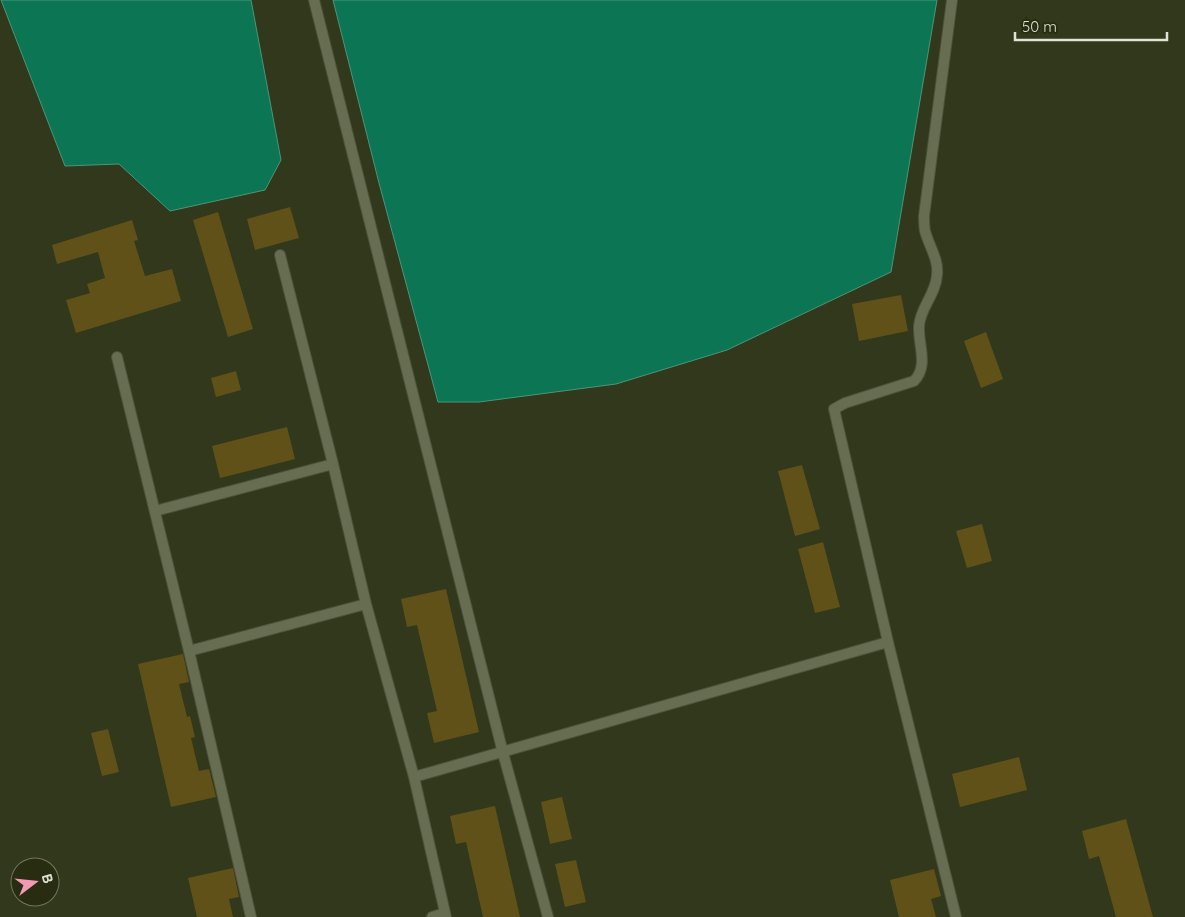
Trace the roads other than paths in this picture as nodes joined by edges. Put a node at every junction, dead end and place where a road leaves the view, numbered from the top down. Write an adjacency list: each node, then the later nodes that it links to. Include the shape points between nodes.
1 (314, 0): 10 (lane)
2 (952, 0): 8 (lane, via 924,216 938,275 919,325 920,374 914,380 834,409)
3 (280, 255): 5 (lane)
4 (117, 357): 6 (lane)
5 (333, 464): 6 (lane); 7 (lane)
6 (155, 511): 9 (lane)
7 (366, 604): 9 (lane); 11 (lane)
8 (888, 642): 10 (lane); 16 (lane)
9 (189, 651): 13 (lane)
10 (503, 753): 11 (lane); 15 (lane)
11 (414, 777): 12 (lane)
12 (445, 915): 14 (lane)
13 (251, 917)
14 (432, 917)
15 (548, 917)
16 (956, 917)

